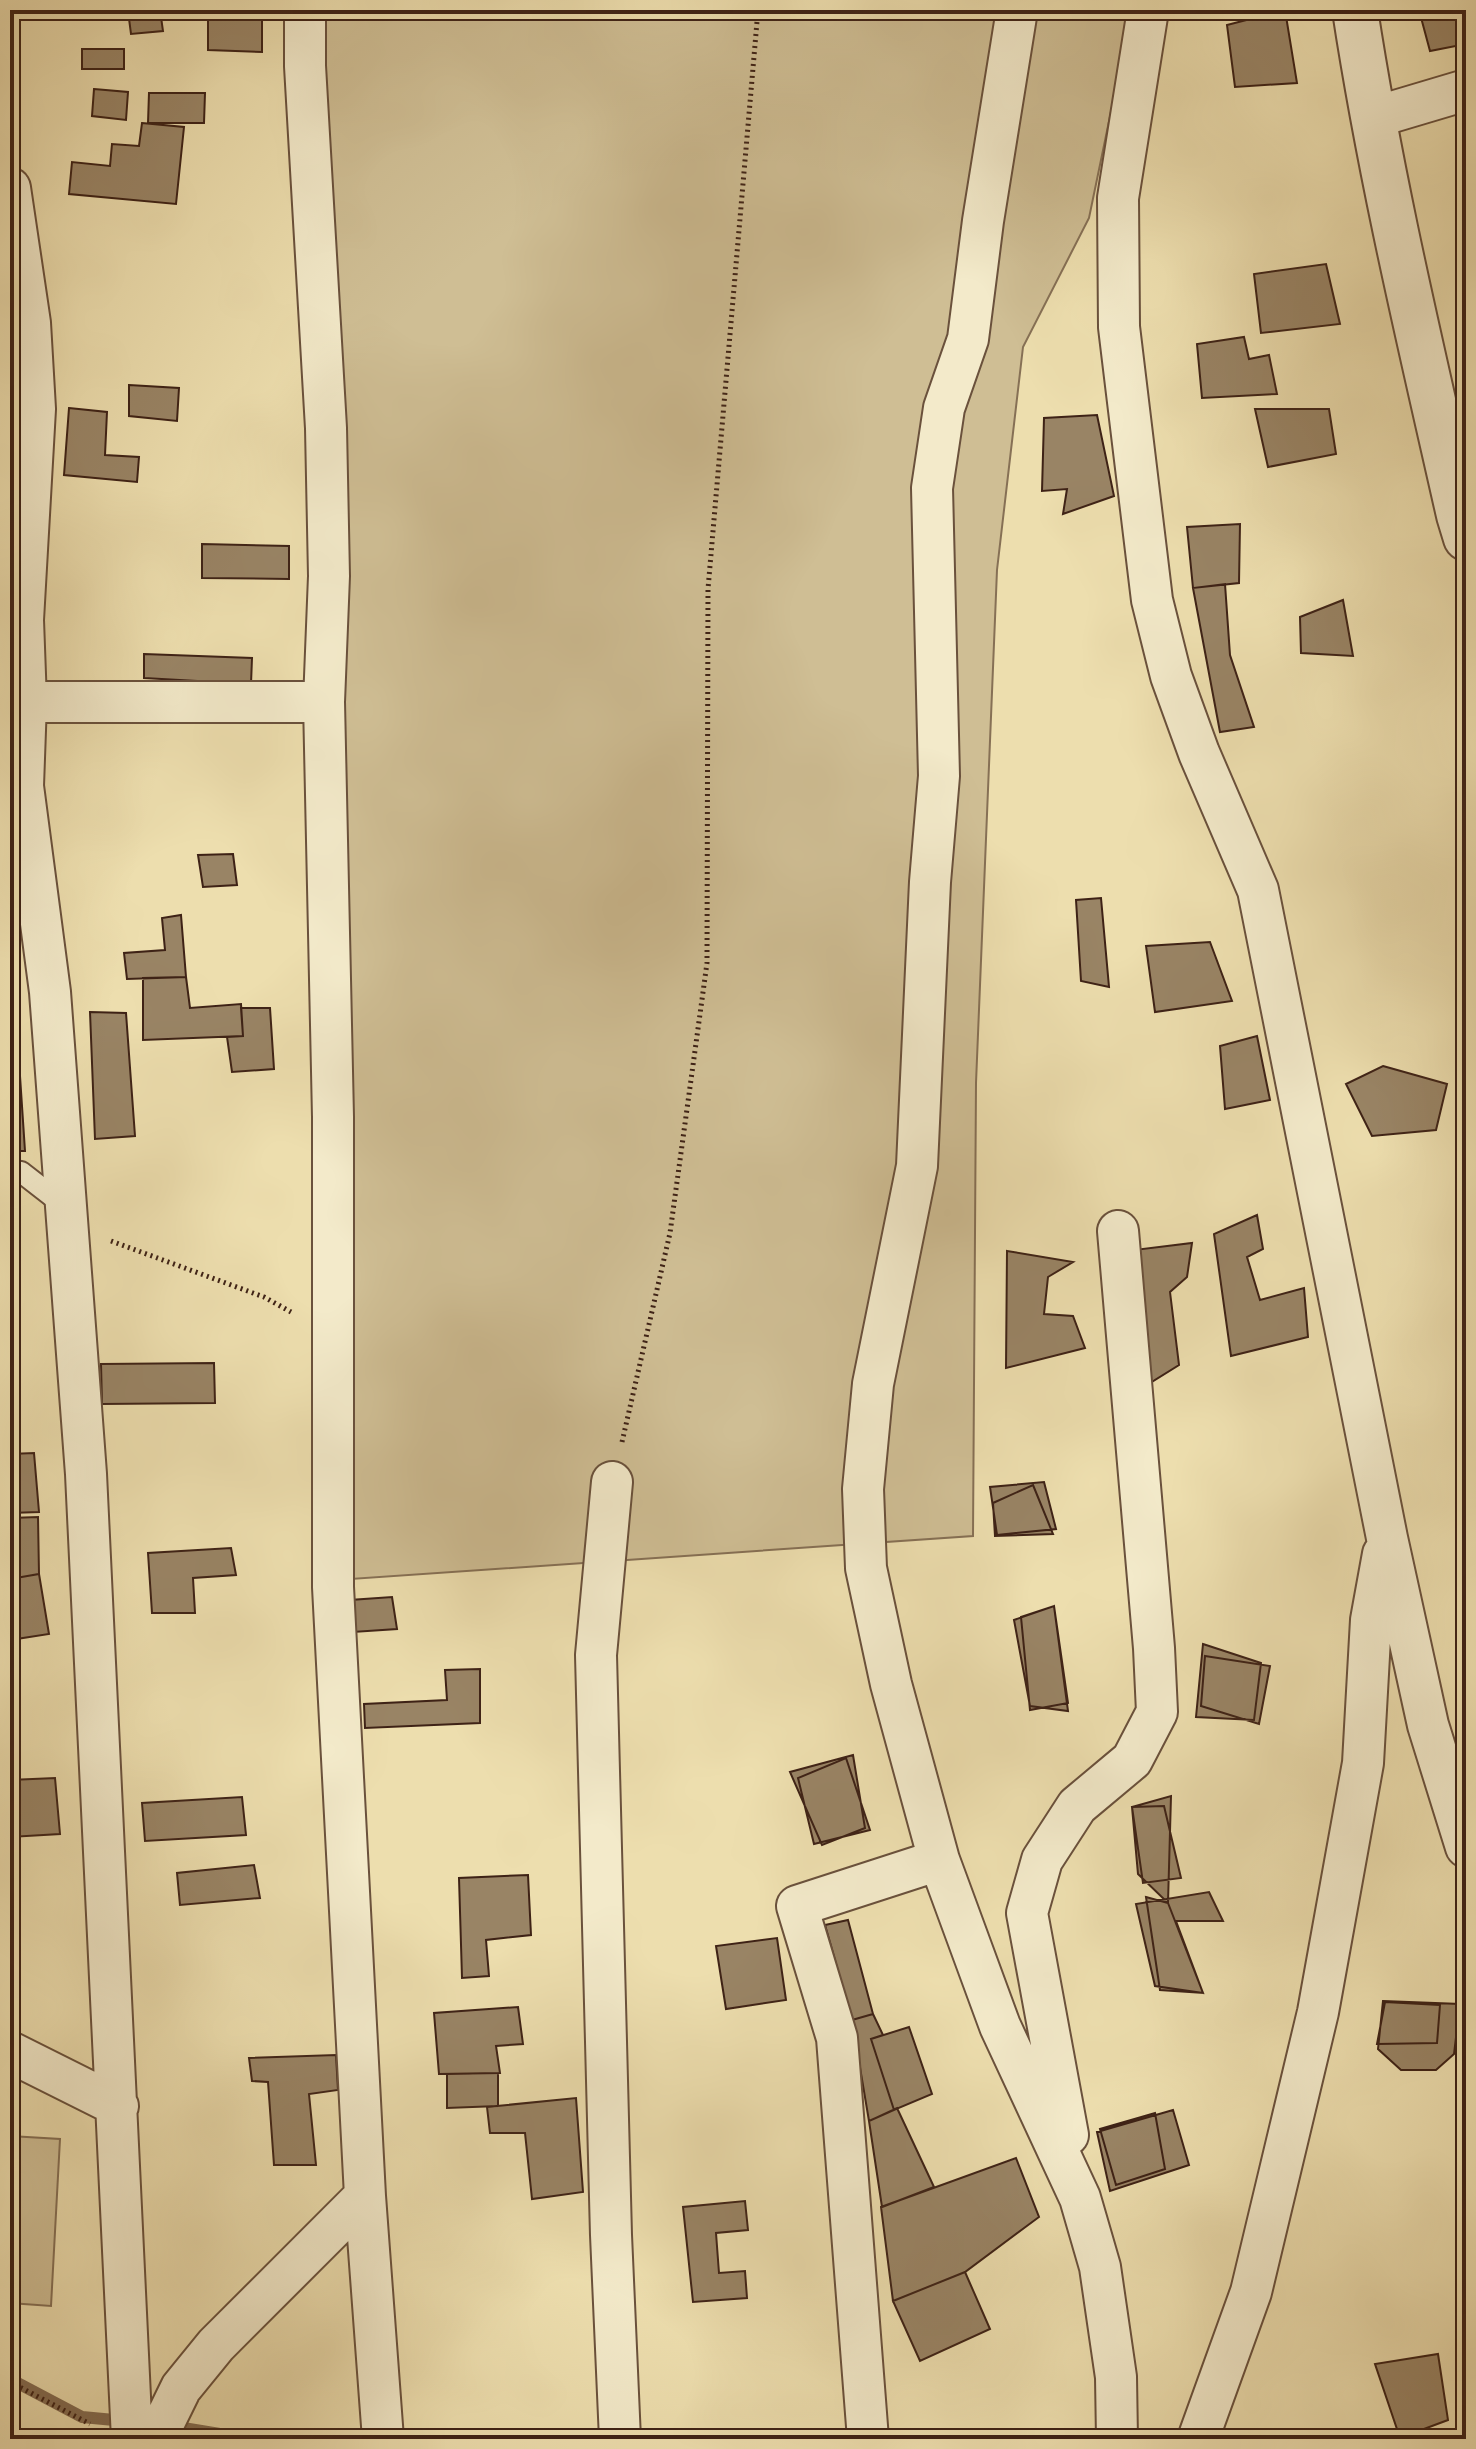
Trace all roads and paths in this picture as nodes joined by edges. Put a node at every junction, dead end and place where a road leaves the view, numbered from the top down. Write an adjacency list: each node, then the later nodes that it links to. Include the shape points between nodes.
1 (305, 10): 11 (street, via 326,428 329,576)
2 (758, 10): 16 (path, via 708,589 707,963 670,1233)
3 (1017, 10): 19 (street, via 968,339 944,408 932,488 939,776 917,1166 873,1384 863,1489 866,1568)
4 (1148, 10): 17 (street, via 1118,198 1119,327 1152,600 1175,689 1258,890)
5 (1355, 10): 7 (street)
6 (1466, 90): 7 (street)
7 (1372, 118): 9 (street)
8 (10, 188): 10 (street, via 30,323 35,409)
9 (1464, 524)
10 (18, 700): 11 (street); 13 (street, via 23,786 50,992)
11 (324, 702): 15 (street)
12 (10, 1171): 13 (lane, via 21,1172)
13 (66, 1207): 15 (path, via 112,1242 264,1297); 21 (street, via 86,1474)
14 (1118, 1231): 23 (street, via 1157,1712 1132,1760 1077,1806 1042,1860 1027,1913)
15 (335, 1337): 22 (street, via 333,1587)
16 (612, 1482): 29 (street, via 596,1655)
17 (1387, 1538): 18 (street, via 1428,1725); 32 (street, via 1371,1620 1363,1763 1318,2012 1251,2292)
18 (1466, 1847)
19 (939, 1860): 23 (street, via 1000,2026); 30 (street, via 797,1906 837,2038)
20 (10, 2052): 21 (street)
21 (118, 2106): 26 (street)
22 (365, 2196): 27 (street, via 216,2345 181,2388); 28 (street)
23 (1080, 2198): 31 (street, via 1100,2267 1116,2377)
24 (10, 2382): 25 (path)
25 (92, 2425)
26 (132, 2439)
27 (156, 2439)
28 (383, 2439)
29 (620, 2439)
30 (868, 2439)
31 (1117, 2439)
32 (1198, 2439)

